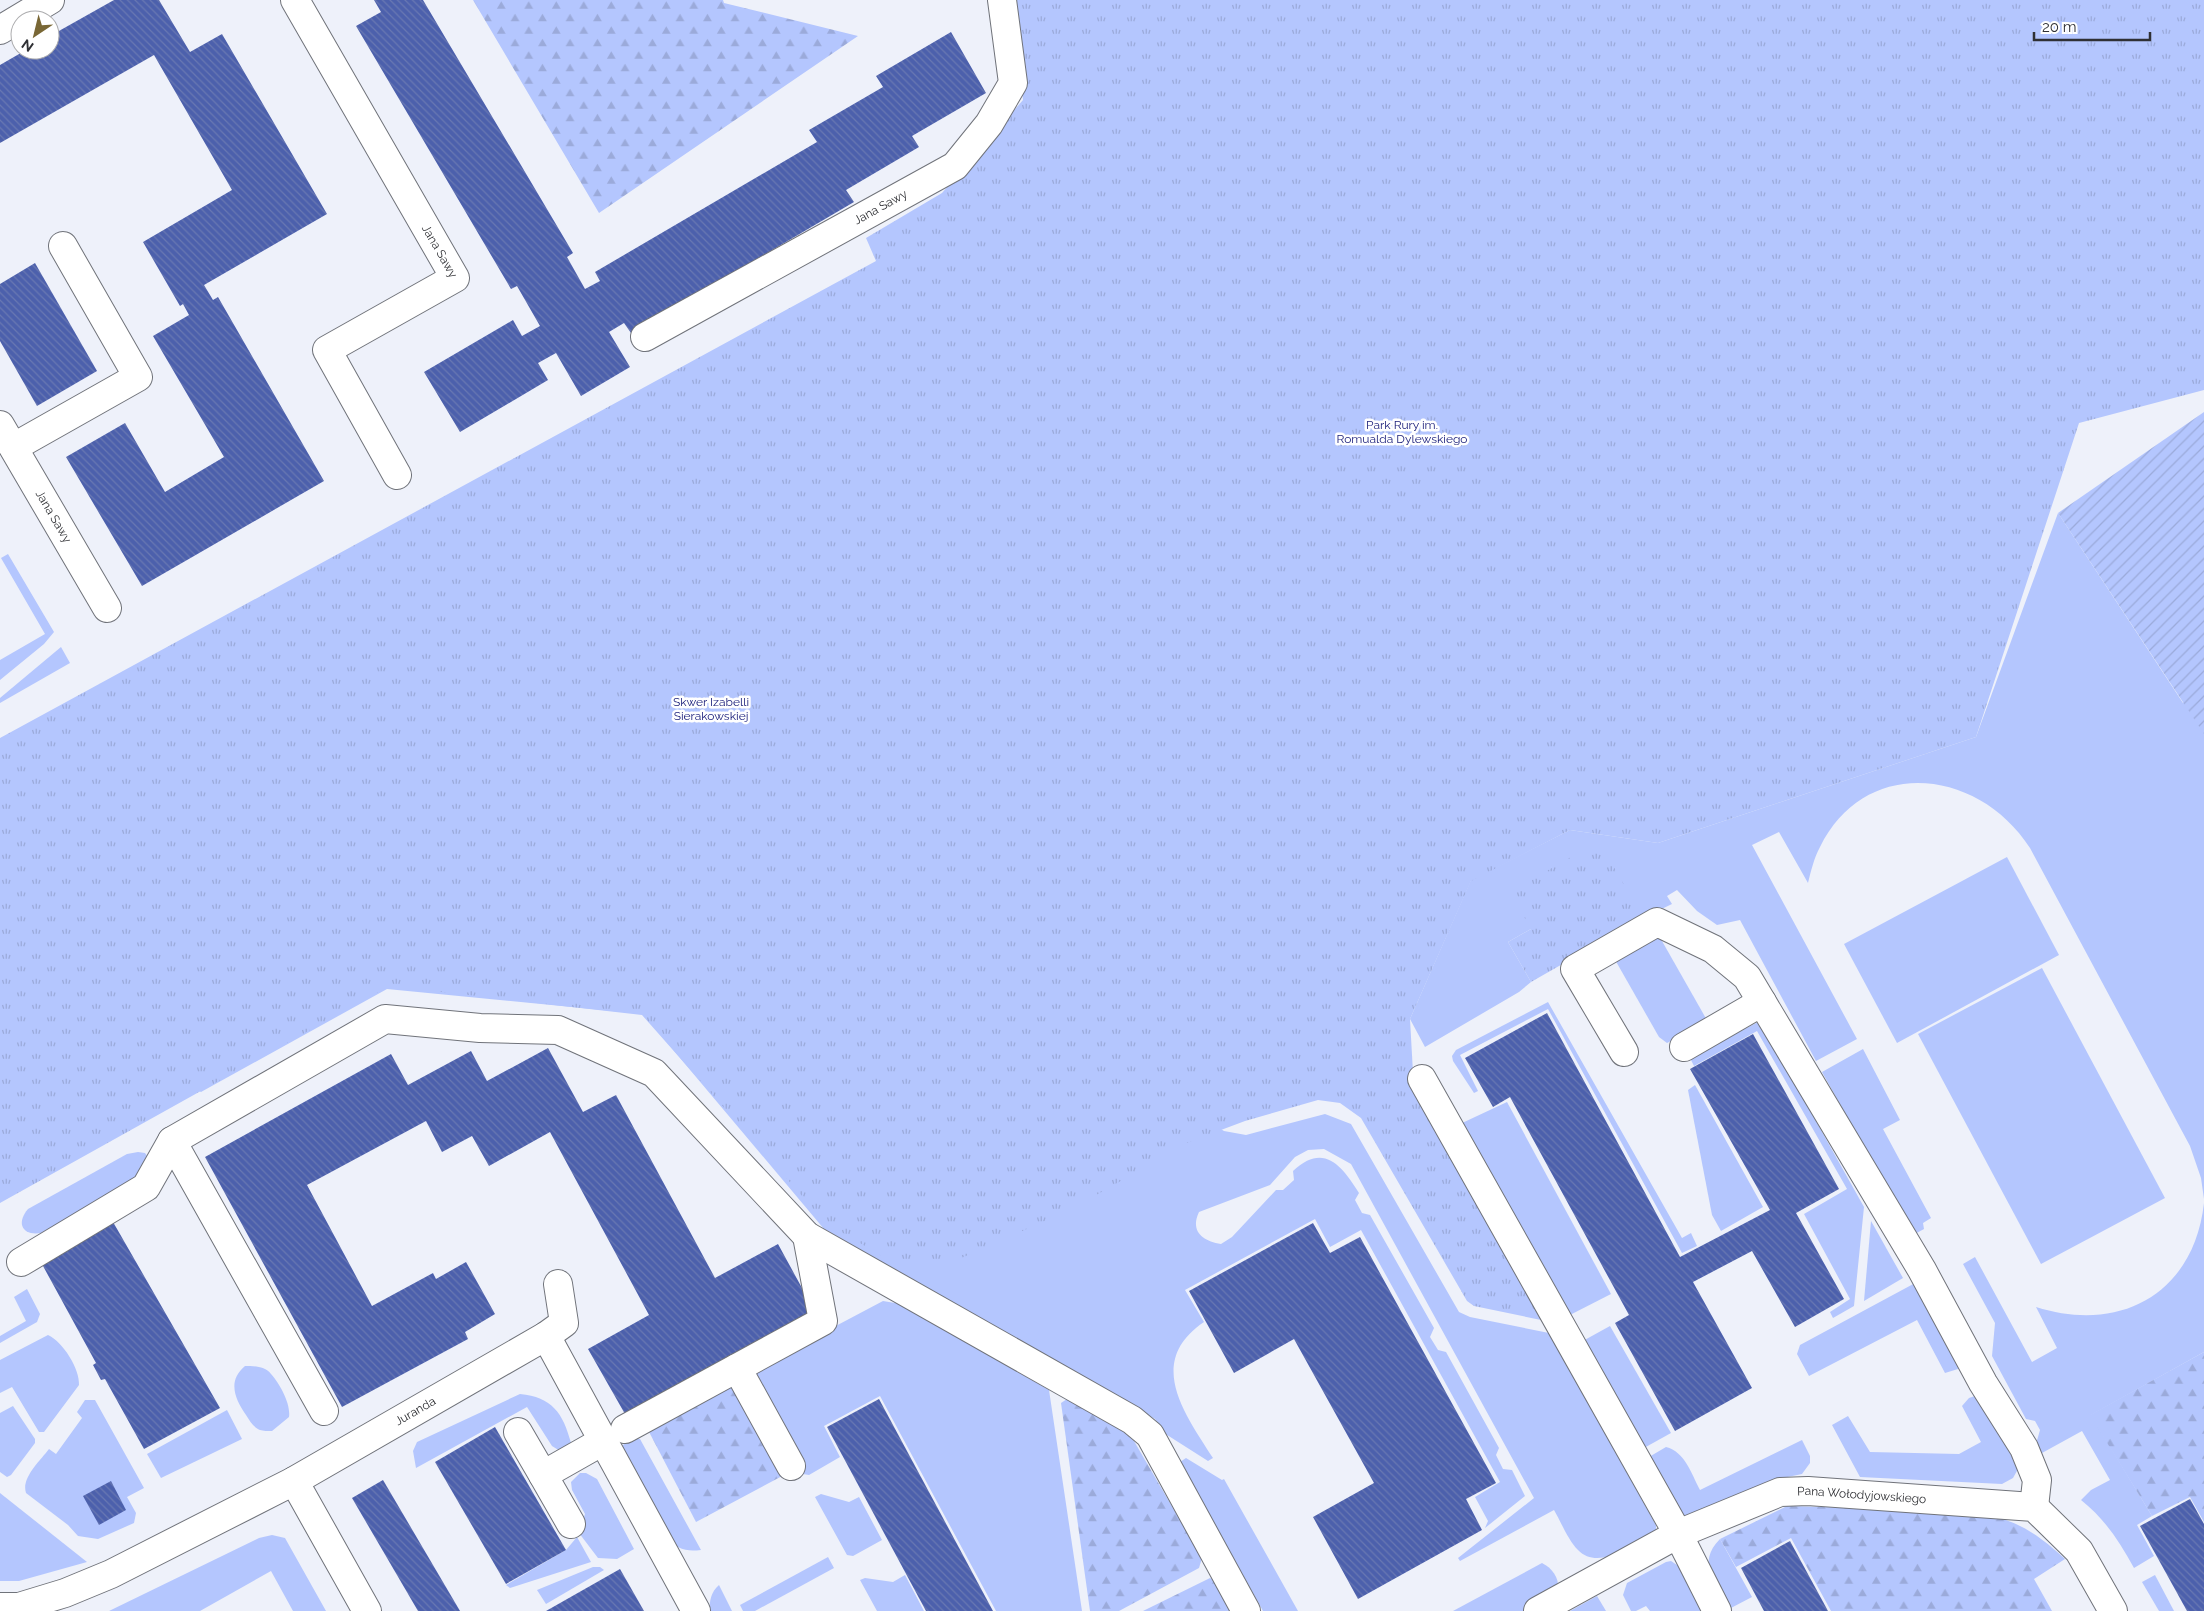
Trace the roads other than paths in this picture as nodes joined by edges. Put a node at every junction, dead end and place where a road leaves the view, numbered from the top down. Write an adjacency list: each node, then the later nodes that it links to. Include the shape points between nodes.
1 (50, 0): 4 (street)
2 (296, 0): 8 (street, Jana Sawy, via 455,278 327,350)
3 (1002, 0): 6 (street, Jana Sawy, via 1013,83 989,124 954,166)
4 (0, 30)
5 (63, 246): 7 (street, via 138,377)
6 (644, 337)
7 (7, 436): 9 (street, Jana Sawy)
8 (397, 475)
9 (107, 608)
10 (1762, 1002): 11 (street); 12 (street, via 1747,977 1713,949 1657,922 1575,969); 26 (street, via 2024,1448 2037,1480)
11 (1684, 1048)
12 (1624, 1052)
13 (1422, 1078): 28 (street)
14 (172, 1141): 15 (street, via 385,1019 480,1028 558,1030 654,1073); 16 (street, via 146,1187); 20 (street)
15 (807, 1236): 19 (street, via 823,1321); 32 (street, via 1132,1420 1150,1435)
16 (21, 1262)
17 (558, 1284): 18 (street, Juranda, via 564,1323)
18 (546, 1336): 22 (street); 25 (street, Juranda)
19 (737, 1368): 22 (street); 23 (street)
20 (324, 1411)
21 (518, 1432): 24 (street)
22 (614, 1435): 24 (street); 31 (street)
23 (791, 1466)
24 (543, 1476): 27 (street)
25 (294, 1481): 29 (street, Juranda, via 65,1594 19,1607); 30 (street)
26 (2034, 1507): 28 (street, Pana Wołodyjowskiego, via 1808,1490 1780,1492); 35 (street, via 2079,1551)
27 (571, 1524)
28 (1678, 1534): 33 (street, Pana Wołodyjowskiego); 34 (street)
29 (0, 1607)
30 (367, 1611)
31 (696, 1611)
32 (1246, 1611)
33 (1538, 1611)
34 (1717, 1611)
35 (2113, 1611)

